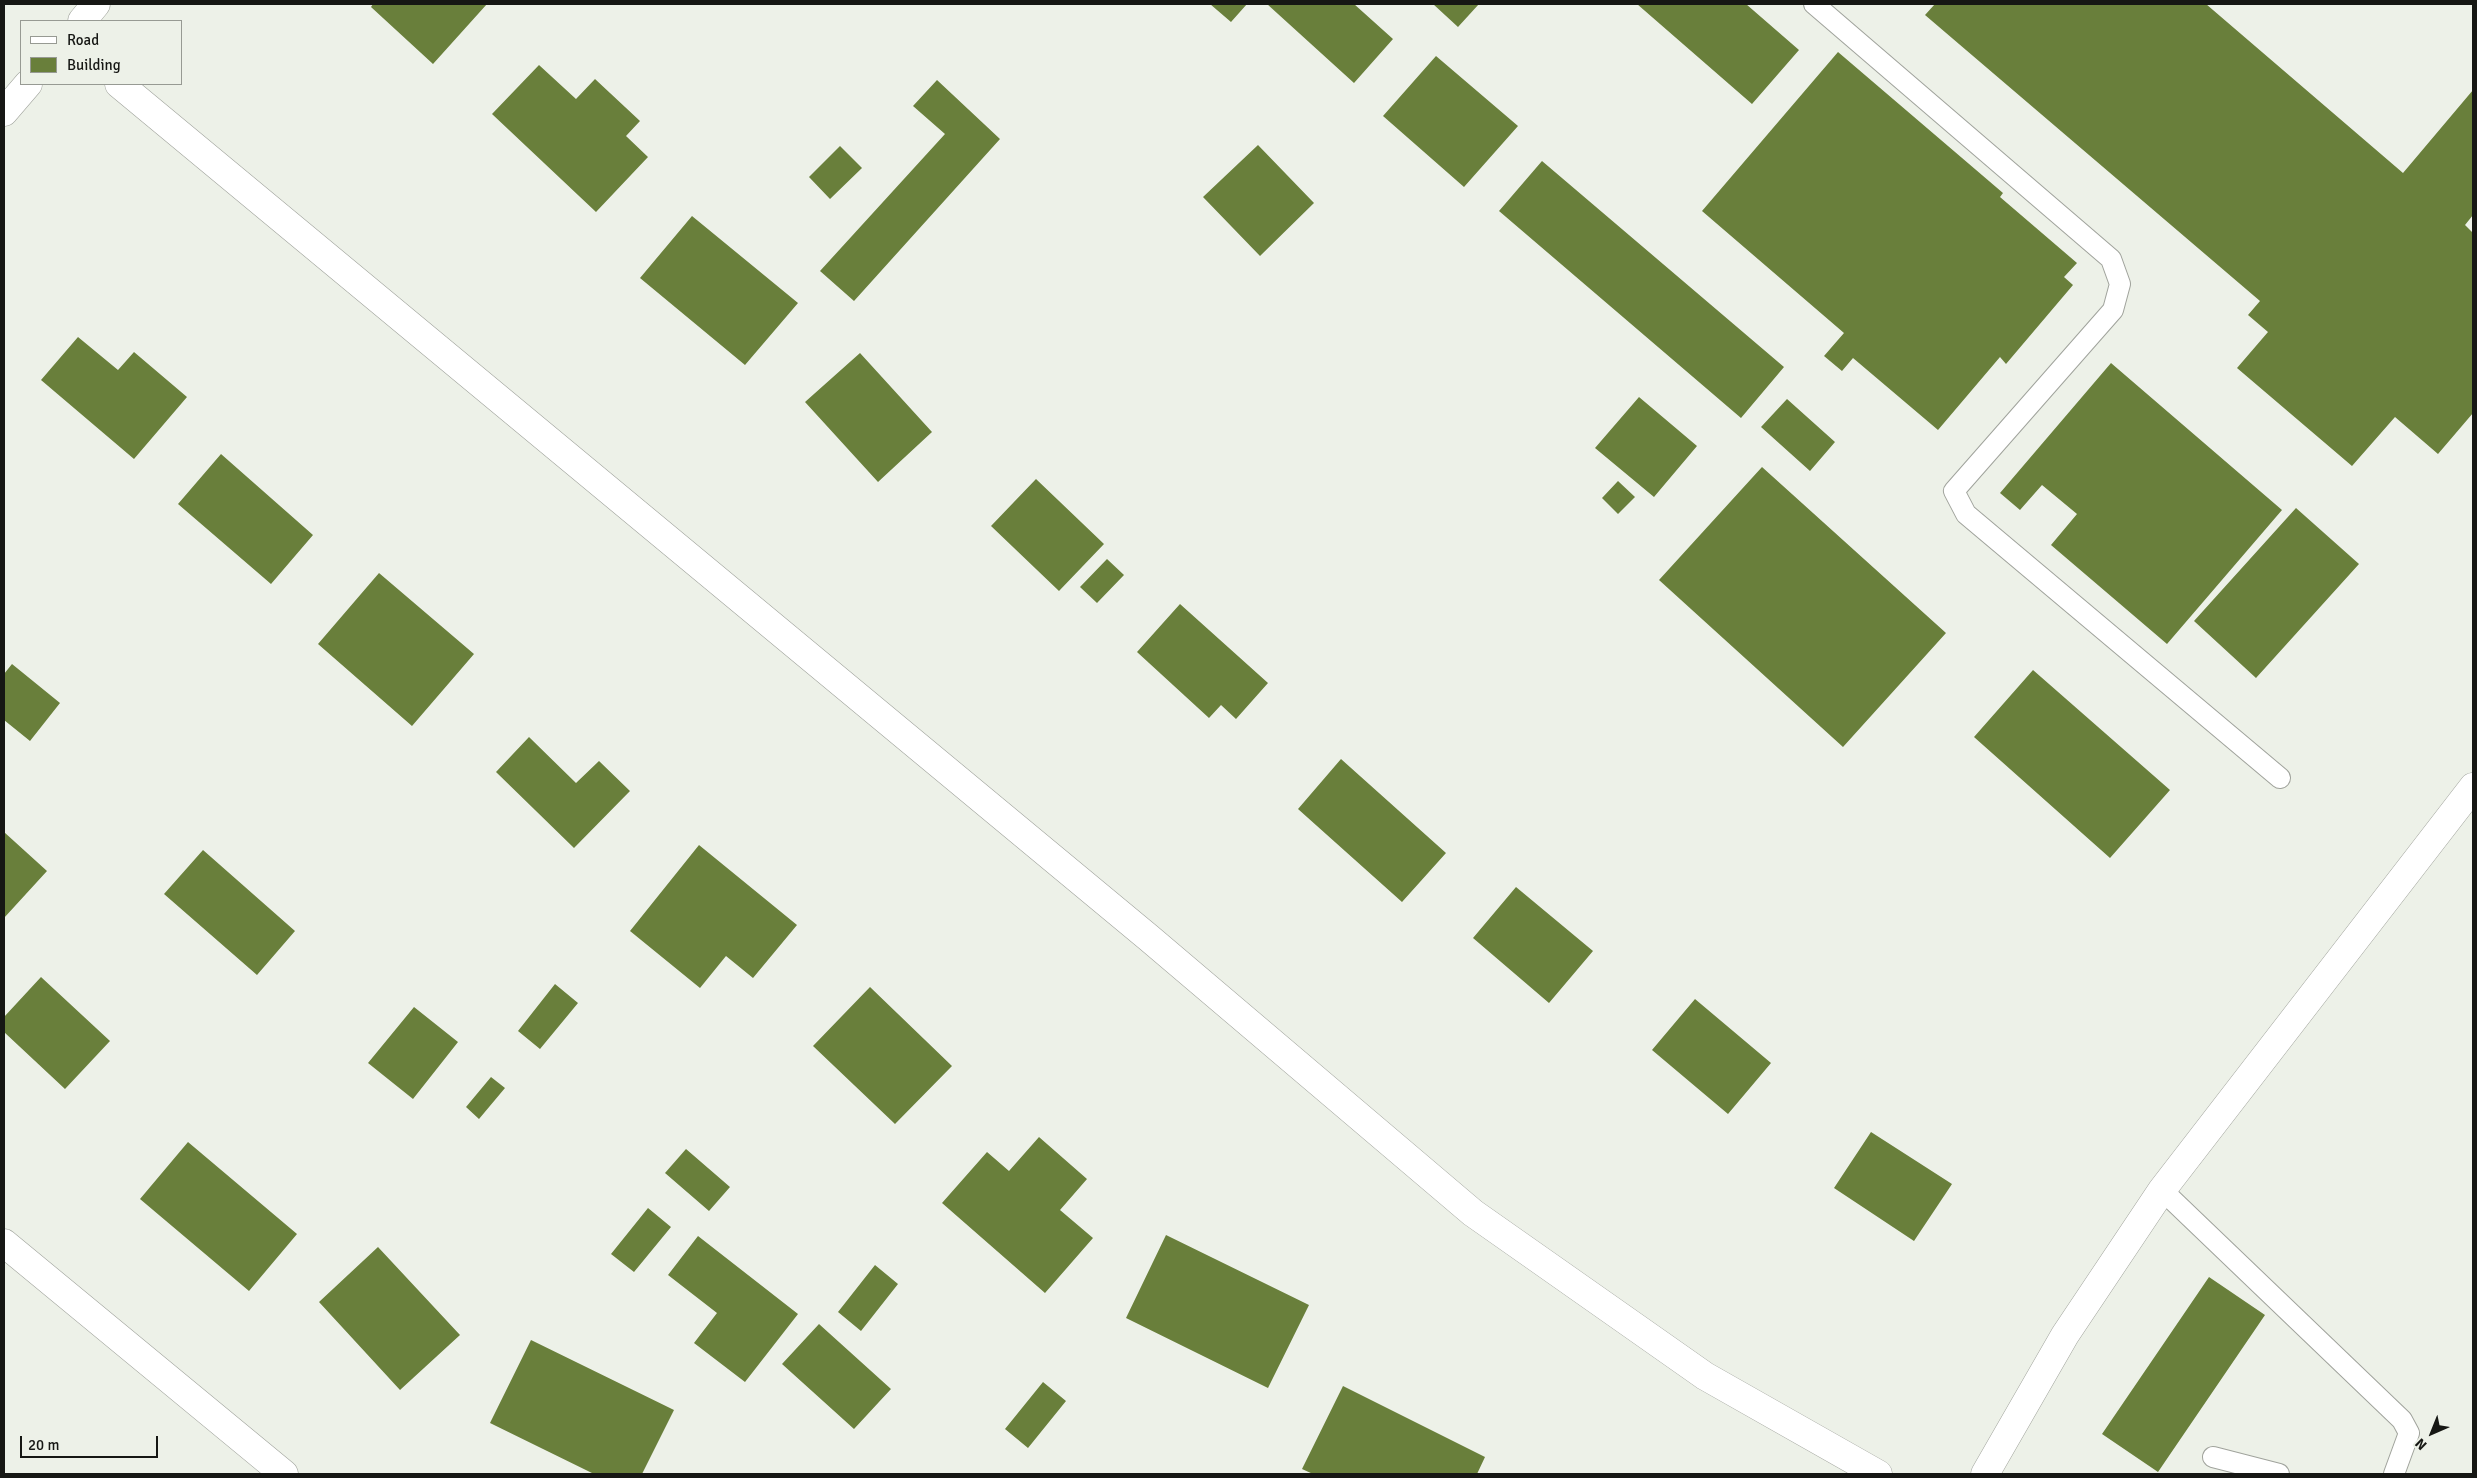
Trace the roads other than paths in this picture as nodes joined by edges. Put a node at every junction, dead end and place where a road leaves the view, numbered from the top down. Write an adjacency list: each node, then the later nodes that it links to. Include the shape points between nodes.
1 (96, 4): 3 (street)
2 (1814, 4): 7 (lane, via 2111,258 2120,284 2113,310 1954,491 1966,514)
3 (83, 20)
4 (27, 85): 6 (street)
5 (120, 85): 13 (street, via 1149,938 1473,1213 1705,1376)
6 (4, 112)
7 (2280, 778)
8 (2473, 787): 9 (street)
9 (2162, 1190): 14 (street, via 2065,1335); 16 (lane, via 2402,1420 2409,1432)
10 (4, 1244): 12 (street)
11 (2213, 1456): 15 (lane)
12 (284, 1474)
13 (1878, 1474)
14 (1985, 1474)
15 (2280, 1474)
16 (2394, 1474)

